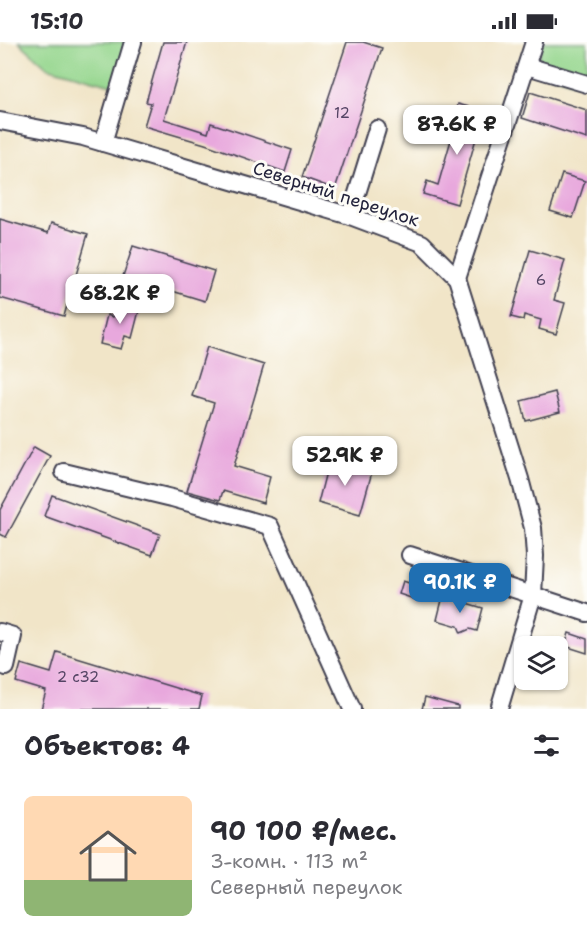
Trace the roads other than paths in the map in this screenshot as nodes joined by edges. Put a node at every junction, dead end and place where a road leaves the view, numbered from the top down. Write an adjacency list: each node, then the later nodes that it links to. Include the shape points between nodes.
1 (133, 42): 7 (street)
2 (534, 42): 3 (street)
3 (527, 66): 4 (street); 9 (street)
4 (587, 84)
5 (0, 121): 7 (street, Северный переулок)
6 (377, 129): 8 (street)
7 (103, 143): 8 (street, Северный переулок)
8 (350, 216): 9 (street, Северный переулок, via 422,243)
9 (457, 278): 12 (street, Северный переулок, via 533,528)
10 (64, 471): 16 (street, via 270,526)
11 (410, 555): 12 (street)
12 (533, 595): 13 (street); 17 (street, Северный переулок)
13 (587, 613)
14 (0, 632): 15 (street, via 13,636)
15 (6, 668)
16 (352, 709)
17 (499, 709)

